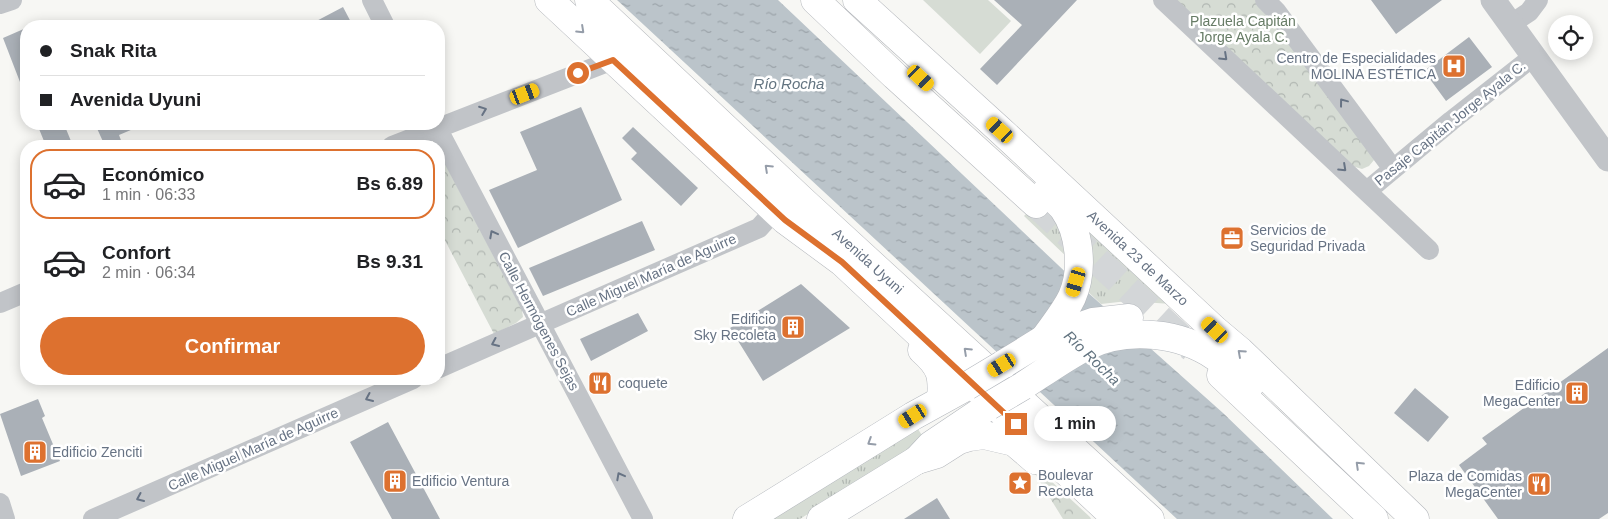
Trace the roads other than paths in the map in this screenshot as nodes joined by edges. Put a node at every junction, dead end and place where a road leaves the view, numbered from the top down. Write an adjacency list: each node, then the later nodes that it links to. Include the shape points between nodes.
1 (12, 0): 12 (street)
2 (372, 0): 13 (street)
3 (548, 0): 16 (main road, Avenida Uyuni, one-way to 16)
4 (589, 0): 46 (main road, Avenida Uyuni, one-way to 4)
5 (815, 0): 24 (main road)
6 (836, 0): 32 (main road, via 1062,208 1075,234 1079,271 1072,297)
7 (857, 0): 31 (main road, Avenida 23 de Marzo)
8 (1162, 0): 23 (street, one-way to 23)
9 (1265, 0): 22 (street, one-way to 9)
10 (1493, 0): 14 (street)
11 (1538, 0): 14 (street, via 1529,12)
12 (0, 4)
13 (383, 20)
14 (1511, 24): 15 (street)
15 (1534, 56): 21 (street); 22 (street, Pasaje Capitán Jorge Ayala C.)
16 (613, 60): 17 (street, one-way to 16); 25 (main road, Avenida Uyuni)
17 (445, 123)
18 (427, 130): 19 (street)
19 (405, 140)
20 (445, 143): 29 (street, Calle Hermógenes Sejas, one-way to 20)
21 (1608, 159)
22 (1393, 169): 23 (street, Pasaje Capitán Jorge Ayala C.)
23 (1367, 191): 26 (street)
24 (1036, 204)
25 (780, 215): 29 (street, Calle Miguel María de Aguirre, via 759,228); 36 (main road, via 820,257 935,361 941,376); 45 (main road, Avenida Uyuni, via 842,262)
26 (1429, 250)
27 (20, 295): 28 (street)
28 (0, 303)
29 (540, 324): 33 (street, Calle Miguel María de Aguirre, one-way to 33); 41 (street, Calle Hermógenes Sejas, one-way to 29)
30 (1126, 326): 31 (main road, via 1146,318 1175,320); 32 (main road, via 1093,322); 37 (main road, bridge, via 1111,337 1084,347 989,406 931,445); 48 (main road, via 1190,343 1232,368)
31 (1215, 330): 49 (main road, Avenida 23 de Marzo, one-way to 31)
32 (1044, 339): 36 (main road, bridge)
33 (445, 365)
34 (1221, 375): 47 (main road)
35 (400, 385): 39 (street, Calle Miguel María de Aguirre, one-way to 39)
36 (941, 400): 42 (main road, one-way to 42)
37 (917, 460): 43 (main road); 44 (main road, via 937,454 969,437 991,436 1014,442)
38 (0, 503): 40 (street)
39 (102, 517)
40 (5, 519)
41 (642, 519)
42 (747, 519)
43 (821, 519)
44 (1099, 519)
45 (1117, 519)
46 (1150, 519)
47 (1374, 519)
48 (1387, 519)
49 (1416, 519)

